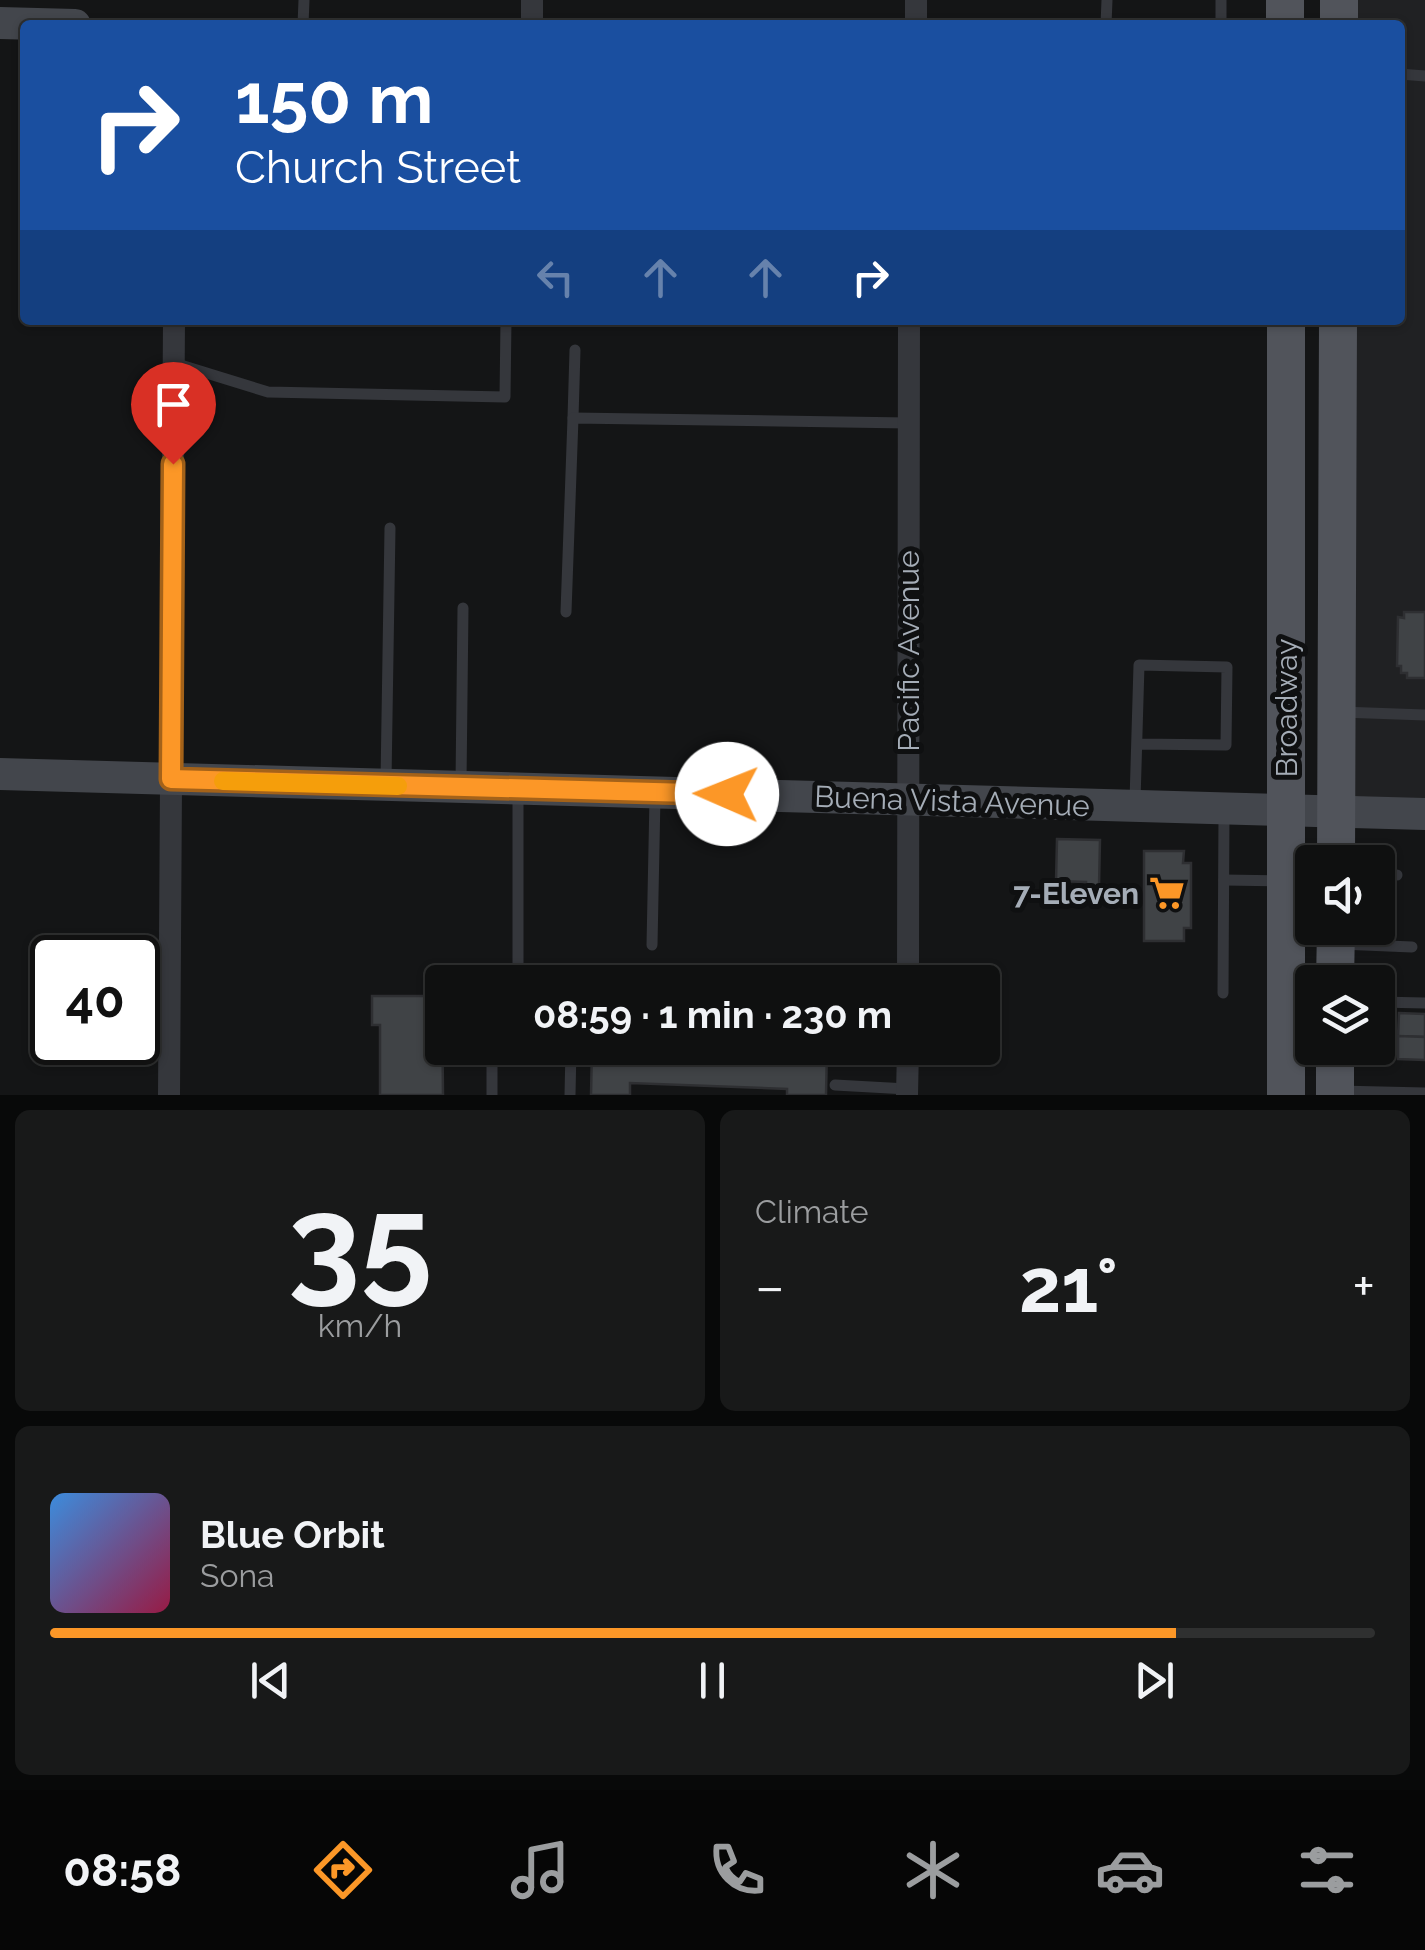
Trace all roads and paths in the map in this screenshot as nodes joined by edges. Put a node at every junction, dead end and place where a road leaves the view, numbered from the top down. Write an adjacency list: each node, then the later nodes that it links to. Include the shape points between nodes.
1 (174, 325): 7 (street)
2 (506, 325): 7 (lane, via 505,397 268,392)
3 (908, 325): 9 (street, Pacific Avenue)
4 (1286, 325): 25 (main road, Broadway)
5 (1338, 325): 13 (main road, Broadway)
6 (574, 350): 8 (lane)
7 (174, 363): 17 (street)
8 (573, 418): 9 (lane); 12 (lane)
9 (908, 424): 22 (street, Pacific Avenue)
10 (390, 528): 18 (lane)
11 (463, 608): 19 (lane)
12 (566, 612)
13 (1337, 712): 14 (lane); 26 (main road, Broadway)
14 (1425, 715)
15 (1136, 744): 15 (lane, via 1139,666 1227,667 1226,745); 23 (lane)
16 (0, 774): 17 (street, Buena Vista Avenue)
17 (171, 779): 18 (street, Buena Vista Avenue); 47 (street)
18 (386, 785): 19 (street, Buena Vista Avenue)
19 (461, 787): 20 (street, Buena Vista Avenue)
20 (518, 789): 21 (street, Buena Vista Avenue); 34 (lane)
21 (655, 793): 22 (street, Buena Vista Avenue); 31 (lane)
22 (908, 800): 23 (street, Buena Vista Avenue); 35 (street, Pacific Avenue)
23 (1135, 806): 24 (street, Buena Vista Avenue)
24 (1224, 808): 25 (street, Buena Vista Avenue); 29 (lane)
25 (1286, 810): 26 (street, Buena Vista Avenue); 30 (main road, Broadway)
26 (1337, 811): 27 (street, Buena Vista Avenue); 28 (main road, Broadway)
27 (1425, 814)
28 (1336, 845)
29 (1224, 880): 30 (lane); 36 (lane)
30 (1286, 881): 50 (main road, Broadway)
31 (652, 945)
32 (1395, 945): 33 (lane)
33 (1412, 947)
34 (518, 965)
35 (908, 965)
36 (1223, 993)
37 (1395, 1002): 38 (lane)
38 (1425, 1003)
39 (492, 1065): 48 (lane)
40 (570, 1065): 49 (lane)
41 (908, 1065): 44 (street)
42 (1335, 1065): 45 (main road)
43 (835, 1085): 44 (lane)
44 (908, 1092)
45 (1335, 1093): 46 (lane)
46 (1425, 1093)
47 (169, 1095)
48 (492, 1095)
49 (570, 1095)
50 (1286, 1095)

